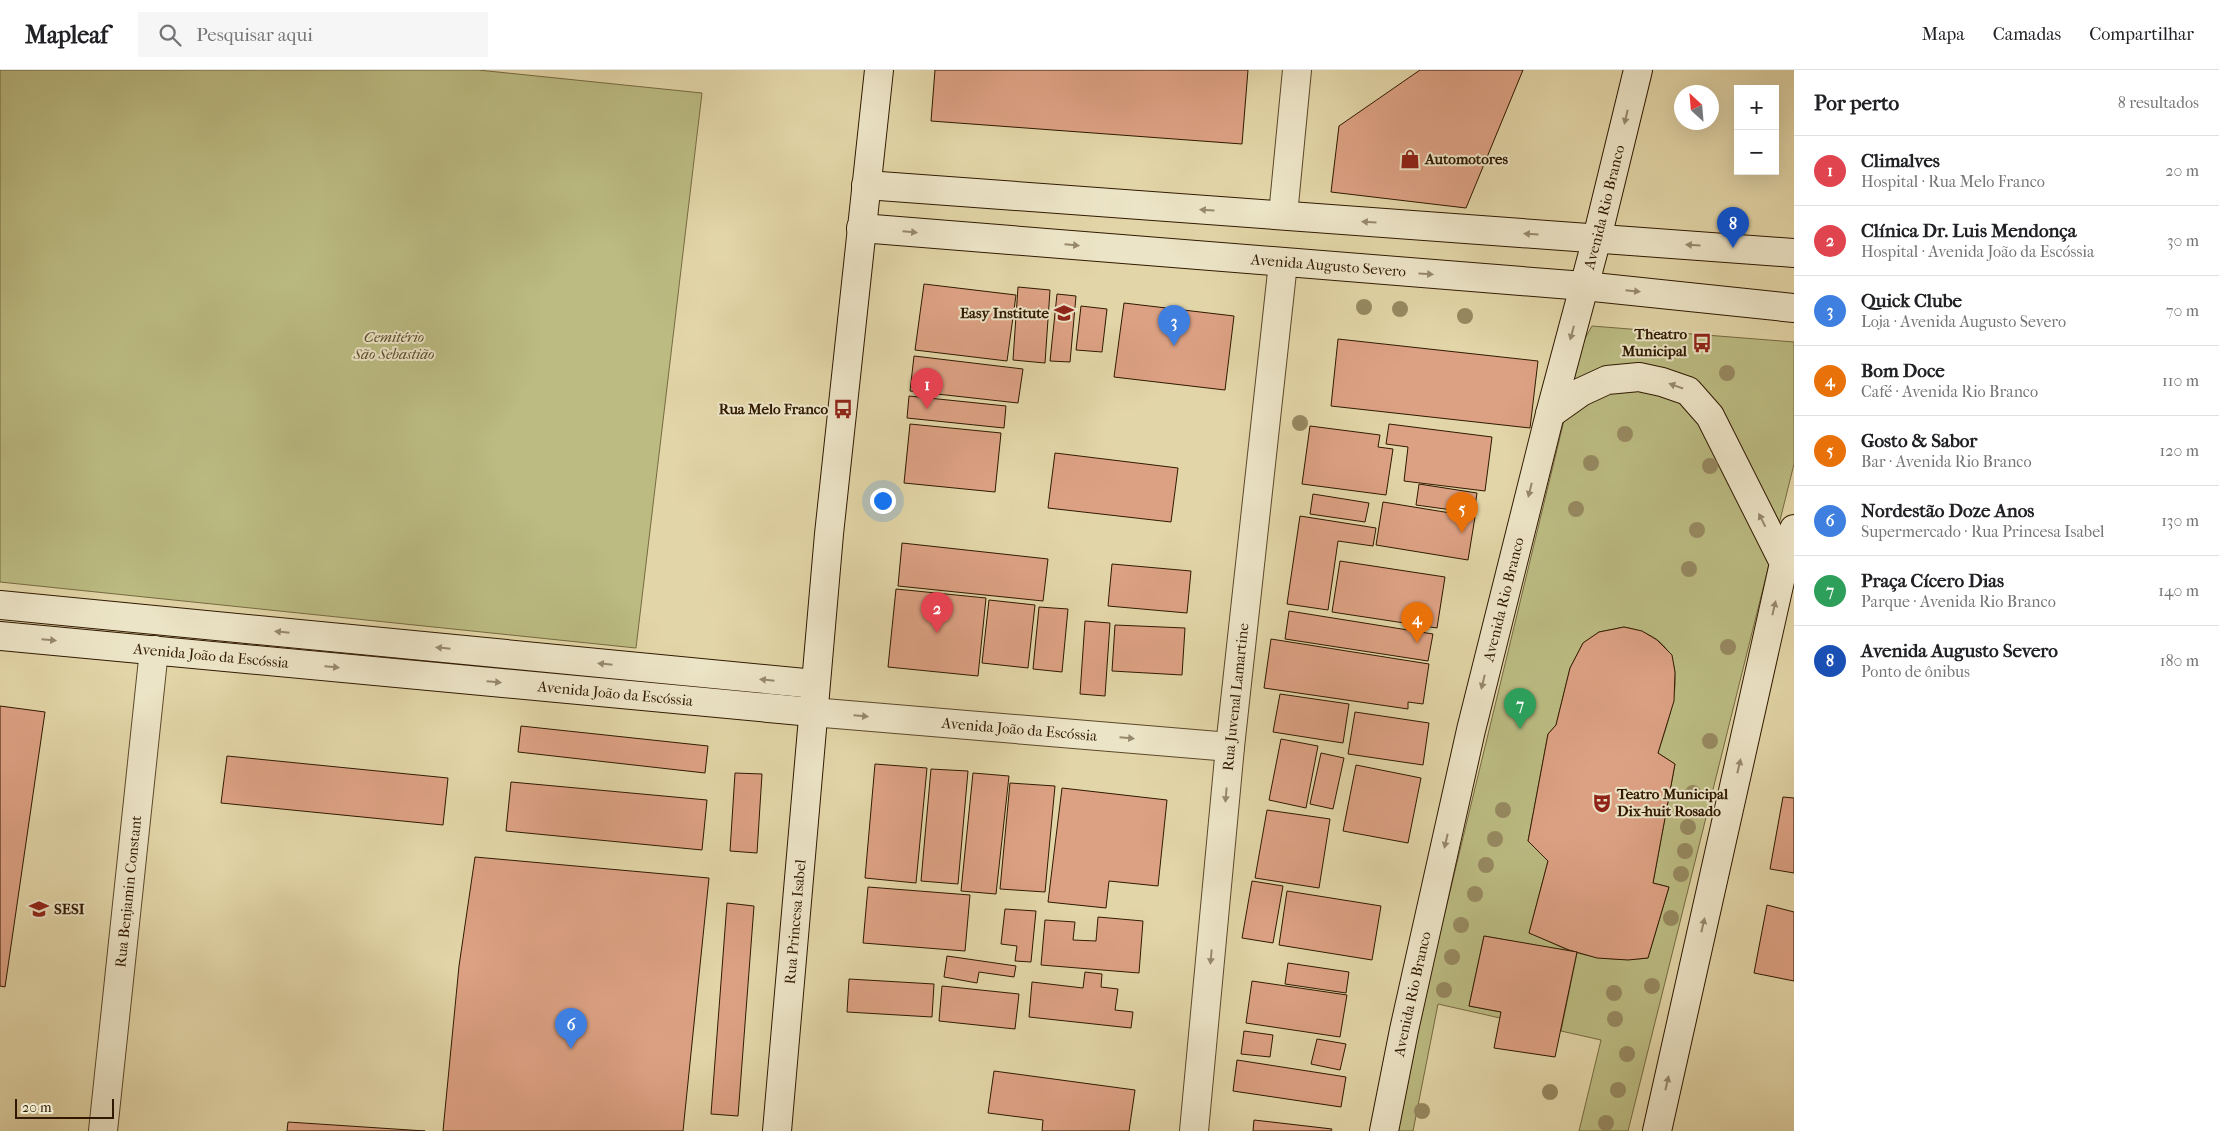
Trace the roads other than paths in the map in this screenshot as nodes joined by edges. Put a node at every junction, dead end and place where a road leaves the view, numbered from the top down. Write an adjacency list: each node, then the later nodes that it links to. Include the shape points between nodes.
1 (879, 70): 4 (main road)
2 (1297, 70): 5 (main road)
3 (1638, 70): 7 (main road, Avenida Rio Branco, one-way to 7)
4 (866, 185): 5 (main road, one-way to 4); 6 (main road)
5 (1283, 215): 7 (main road, one-way to 5)
6 (862, 228): 9 (main road, Avenida Augusto Severo, one-way to 9); 18 (main road)
7 (1598, 238): 8 (main road, one-way to 7); 10 (main road, Avenida Rio Branco)
8 (1794, 253)
9 (1284, 263): 10 (main road, Avenida Augusto Severo, one-way to 10); 20 (main road, Rua Juvenal Lamartine)
10 (1584, 286): 11 (main road, Avenida Augusto Severo, one-way to 11); 12 (main road, Avenida Rio Branco, one-way to 12)
11 (1794, 308)
12 (1550, 414): 14 (main road, one-way to 12, via 1710,416 1688,390 1639,377 1607,380 1581,392); 24 (main road, Avenida Rio Branco, one-way to 24, via 1471,730)
13 (1794, 529): 14 (main road)
14 (1789, 564): 25 (main road, one-way to 14)
15 (0, 604): 18 (main road, Avenida João da Escóssia, one-way to 15)
16 (0, 636): 17 (main road, Avenida João da Escóssia, one-way to 17)
17 (154, 650): 19 (main road, Avenida João da Escóssia, one-way to 19); 21 (main road, Rua Benjamin Constant)
18 (815, 684): 19 (main road)
19 (812, 712): 20 (main road, Avenida João da Escóssia, one-way to 20); 22 (main road, Rua Princesa Isabel)
20 (1230, 747): 23 (main road, Rua Juvenal Lamartine, one-way to 23)
21 (103, 1131)
22 (777, 1131)
23 (1194, 1131)
24 (1384, 1131)
25 (1656, 1131)

